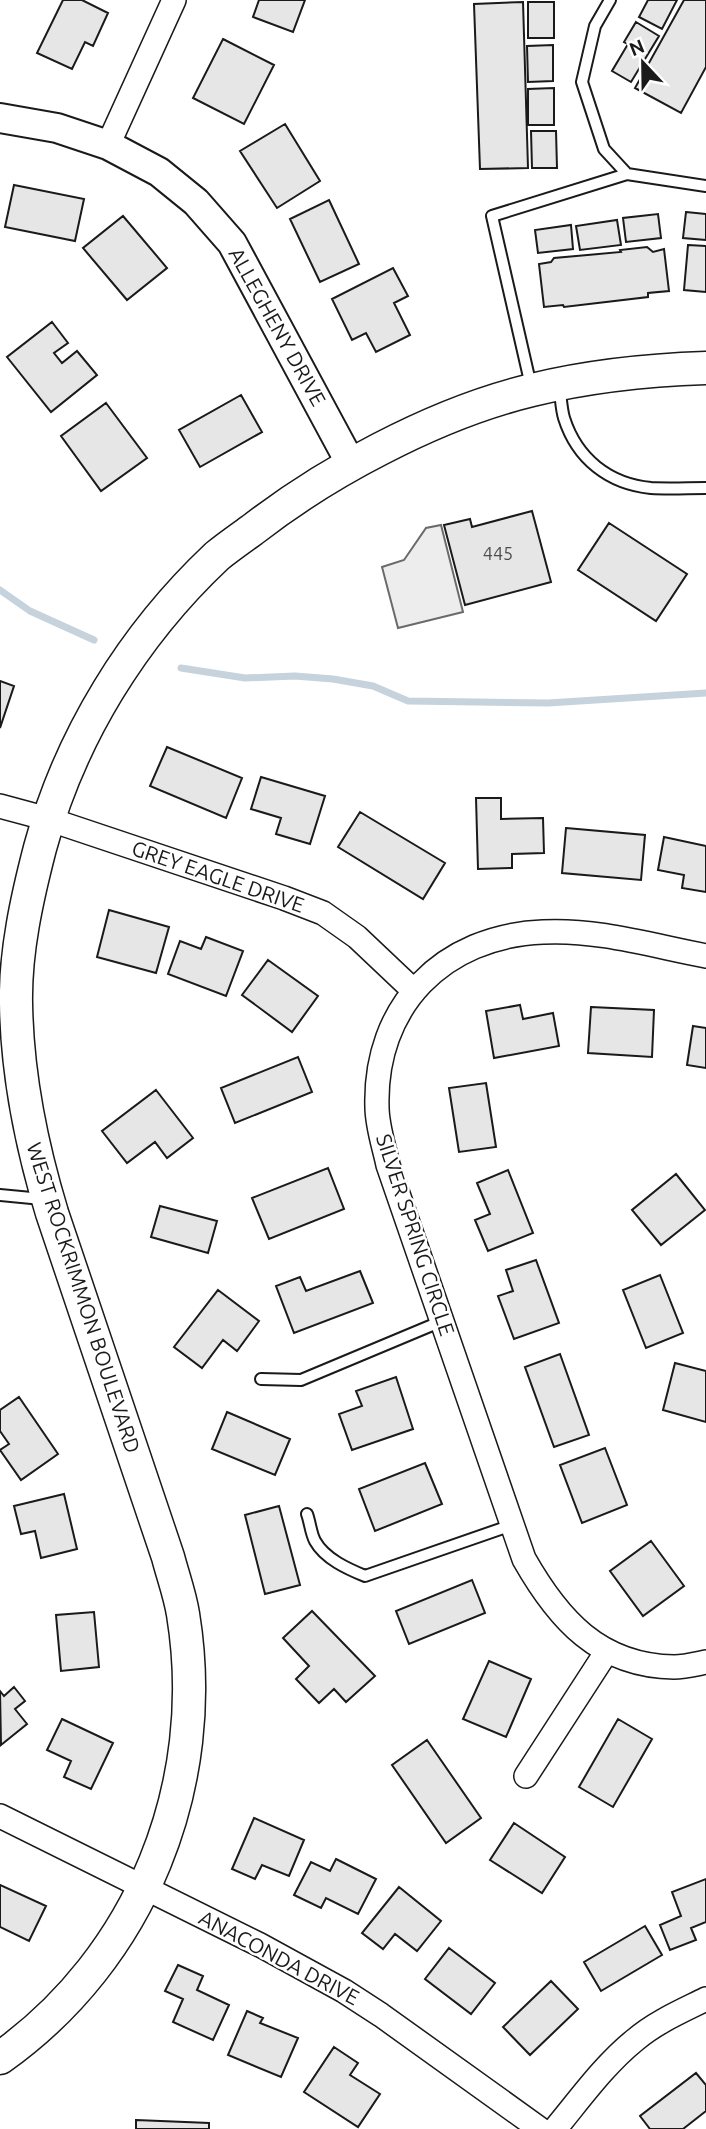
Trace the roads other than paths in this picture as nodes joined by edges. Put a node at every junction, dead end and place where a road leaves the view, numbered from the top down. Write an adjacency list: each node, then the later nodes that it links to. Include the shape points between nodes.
1 (173, 0): 4 (street)
2 (610, 0): 5 (lane, via 595,26 583,82 604,149)
3 (0, 118): 4 (street, ALLEGHENY DRIVE, via 57,128)
4 (108, 145): 9 (street, ALLEGHENY DRIVE, via 159,172 196,201 232,243)
5 (627, 174): 6 (lane); 8 (lane, via 492,216)
6 (706, 186)
7 (706, 368): 8 (main road, WEST ROCKRIMMON BOULEVARD, via 590,377)
8 (546, 387): 9 (main road, WEST ROCKRIMMON BOULEVARD, via 457,413); 10 (lane, via 574,440 602,473 651,488)
9 (351, 464): 12 (main road, WEST ROCKRIMMON BOULEVARD, via 219,555 157,621 87,727)
10 (706, 488)
11 (0, 806): 12 (street, GREY EAGLE DRIVE)
12 (48, 819): 14 (street, GREY EAGLE DRIVE, via 323,913 357,937); 16 (main road, WEST ROCKRIMMON BOULEVARD, via 20,944 14,1055)
13 (706, 957): 14 (street, SILVER SPRING CIRCLE, via 578,932 541,932 471,948)
14 (413, 990): 17 (street, SILVER SPRING CIRCLE, via 395,1017 385,1046 377,1109 388,1165)
15 (0, 1195): 16 (lane)
16 (48, 1200): 25 (main road, WEST ROCKRIMMON BOULEVARD, via 183,1612 188,1685 181,1776 165,1840)
17 (442, 1321): 18 (lane, via 301,1380); 20 (street, SILVER SPRING CIRCLE)
18 (261, 1379)
19 (307, 1514): 20 (lane, via 315,1542 348,1569 365,1576)
20 (512, 1525): 21 (street, SILVER SPRING CIRCLE, via 543,1594 561,1616)
21 (607, 1651): 22 (street, SILVER SPRING CIRCLE, via 675,1667); 23 (street)
22 (706, 1662)
23 (526, 1776)
24 (0, 1816): 25 (street, ANACONDA DRIVE)
25 (145, 1889): 27 (main road, WEST ROCKRIMMON BOULEVARD, via 117,1936 59,2010); 28 (street, ANACONDA DRIVE, via 344,1991)
26 (706, 1999): 29 (street, via 635,2040)
27 (0, 2058)
28 (540, 2129)
29 (555, 2129)

